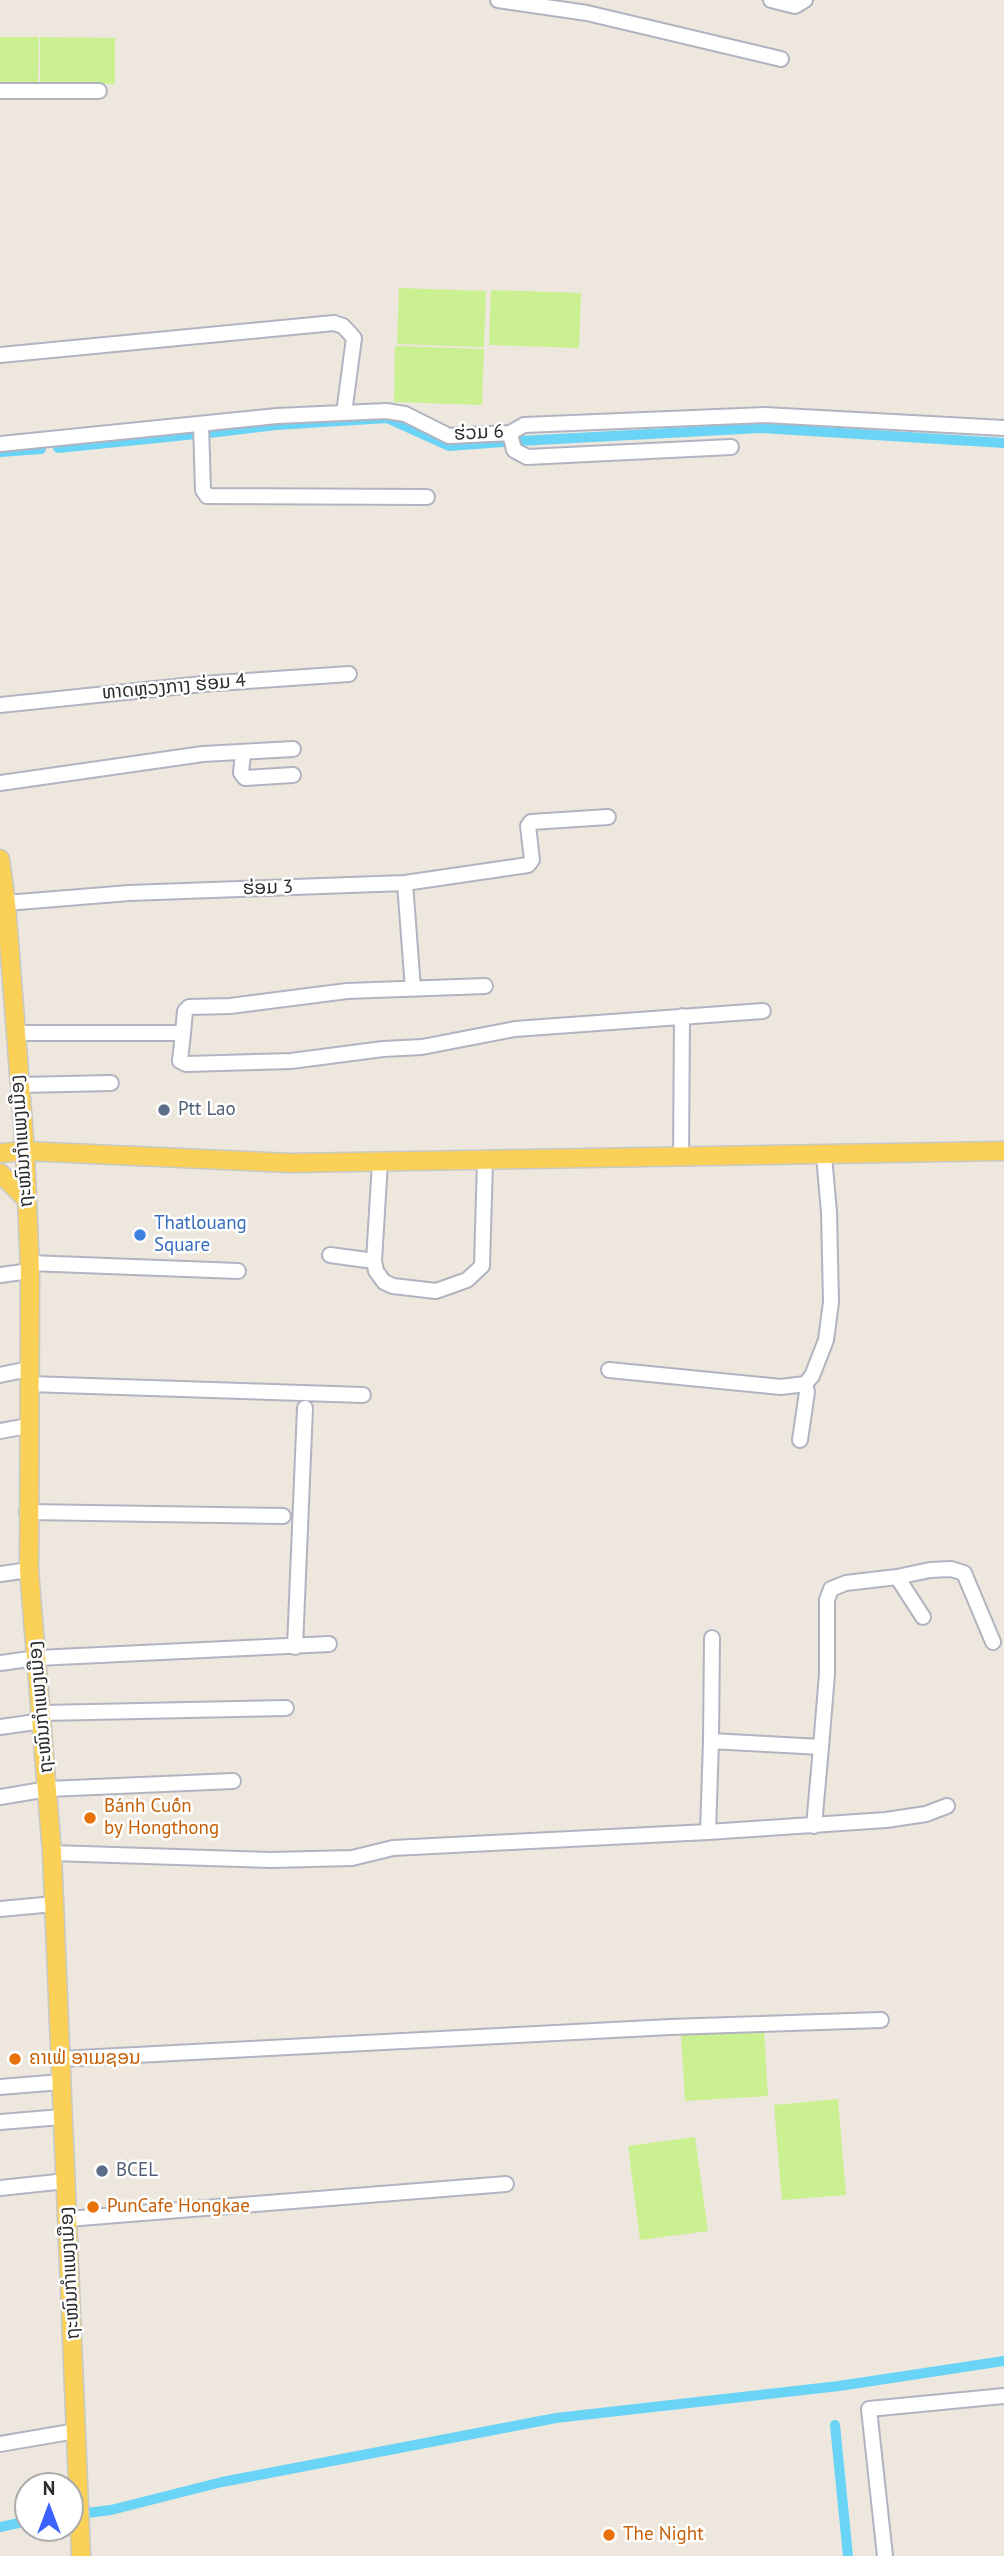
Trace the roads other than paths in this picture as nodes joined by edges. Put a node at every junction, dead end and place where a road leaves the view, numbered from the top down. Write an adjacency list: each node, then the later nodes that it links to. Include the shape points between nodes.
1 (498, 0): 4 (street)
2 (771, 0): 3 (street, via 795,6)
3 (805, 0)
4 (566, 5): 5 (street)
5 (780, 59)
6 (0, 91): 7 (street)
7 (99, 91)
8 (0, 355): 9 (street, via 334,323 354,338)
9 (344, 413): 10 (street, ຮ່ວມ 6); 12 (street, ຮ່ວມ 6, via 396,411 449,436)
10 (201, 425): 13 (street, ຮ່ວມ 6); 15 (street, via 203,490 208,496)
11 (1004, 428): 12 (street, ຮ່ວມ 6, via 765,415 524,425)
12 (510, 433): 14 (street, via 514,450 527,457)
13 (0, 444)
14 (732, 447)
15 (427, 497)
16 (349, 674): 17 (street, ທາດຫຼວງກາງ ຮ່ອມ 4)
17 (0, 705)
18 (293, 749): 19 (street)
19 (243, 752): 20 (street, via 241,773 245,778); 21 (street)
20 (293, 775)
21 (0, 783)
22 (608, 817): 24 (street, ຮ່ອມ 3, via 531,822 532,860 528,865)
23 (0, 860): 25 (main road, ຖະໜົນກຳແພງເມືອງ)
24 (405, 883): 25 (street, ຮ່ອມ 3); 28 (street)
25 (6, 902): 26 (main road, ຖະໜົນກຳແພງເມືອງ)
26 (5, 968): 31 (main road, ຖະໜົນກຳແພງເມືອງ)
27 (485, 986): 28 (street)
28 (414, 989): 32 (street, via 189,1007)
29 (763, 1011): 30 (street)
30 (682, 1016): 32 (street, via 515,1030 422,1047 278,1062 186,1065 180,1061); 39 (street)
31 (15, 1033): 32 (street); 34 (main road, ຖະໜົນກຳແພງເມືອງ)
32 (183, 1033)
33 (111, 1083): 34 (street)
34 (19, 1085): 36 (main road, ຖະໜົນກຳແພງເມືອງ)
35 (1004, 1151): 38 (main road)
36 (25, 1152): 37 (main road); 41 (main road, via 291,1163); 43 (main road, ຖະໜົນກຳແພງເມືອງ)
37 (0, 1153)
38 (824, 1156): 39 (main road); 52 (street, via 831,1302 826,1340 812,1376)
39 (681, 1158): 40 (main road)
40 (485, 1161): 41 (main road); 45 (street, via 482,1266 475,1276 436,1291 404,1290 384,1282)
41 (380, 1162): 45 (street)
42 (0, 1173): 43 (main road)
43 (27, 1200): 46 (main road, ຖະໜົນກຳແພງເມືອງ)
44 (330, 1255): 45 (street)
45 (374, 1261)
46 (30, 1267): 47 (street); 48 (street); 51 (main road, ຖະໜົນກຳແພງເມືອງ)
47 (238, 1272)
48 (0, 1275)
49 (609, 1370): 52 (street, via 780,1387)
50 (0, 1375): 51 (street)
51 (29, 1376): 53 (street); 55 (main road, ຖະໜົນກຳແພງເມືອງ)
52 (804, 1384): 57 (street, via 807,1392)
53 (363, 1395)
54 (305, 1408): 67 (street)
55 (28, 1426): 56 (street); 58 (main road, ຖະໜົນກຳແພງເມືອງ)
56 (0, 1431)
57 (800, 1440)
58 (27, 1512): 59 (street); 60 (main road, ຖະໜົນກຳແພງເມືອງ)
59 (283, 1516)
60 (29, 1570): 61 (street); 68 (main road, ຖະໜົນກຳແພງເມືອງ)
61 (0, 1574)
62 (897, 1577): 63 (street); 65 (street, via 930,1570 964,1573); 74 (street, via 831,1589)
63 (923, 1617)
64 (712, 1638): 73 (street)
65 (992, 1642)
66 (329, 1644): 67 (street)
67 (295, 1647): 68 (street)
68 (37, 1658): 69 (street); 71 (main road, ຖະໜົນກຳແພງເມືອງ)
69 (0, 1663)
70 (286, 1708): 71 (street)
71 (42, 1717): 72 (street); 76 (main road, ຖະໜົນກຳແພງເມືອງ)
72 (0, 1727)
73 (711, 1741): 74 (street); 80 (street)
74 (821, 1747): 79 (street)
75 (233, 1781): 76 (street)
76 (48, 1789): 77 (street); 81 (main road, ຖະໜົນກຳແພງເມືອງ)
77 (0, 1797)
78 (947, 1806): 79 (street, via 926,1814)
79 (814, 1826): 80 (street)
80 (708, 1832): 81 (street, via 393,1848 352,1858)
81 (52, 1853): 82 (main road, ຖະໜົນກຳແພງເມືອງ)
82 (54, 1904): 83 (street); 85 (main road, ຖະໜົນກຳແພງເມືອງ)
83 (0, 1909)
84 (881, 2020): 85 (street, via 657,2027)
85 (60, 2059): 86 (main road, ຖະໜົນກຳແພງເມືອງ)
86 (61, 2082): 87 (street); 88 (main road, ຖະໜົນກຳແພງເມືອງ)
87 (0, 2087)
88 (62, 2117): 89 (street); 90 (main road, ຖະໜົນກຳແພງເມືອງ)
89 (0, 2122)
90 (66, 2181): 92 (street); 93 (main road, ຖະໜົນກຳແພງເມືອງ)
91 (506, 2184): 93 (street)
92 (0, 2188)
93 (67, 2219): 95 (main road, ຖະໜົນກຳແພງເມືອງ)
94 (1004, 2396): 98 (street, via 869,2409)
95 (76, 2431): 96 (street); 97 (main road, ຖະໜົນກຳແພງເມືອງ)
96 (0, 2444)
97 (82, 2556)
98 (885, 2556)

